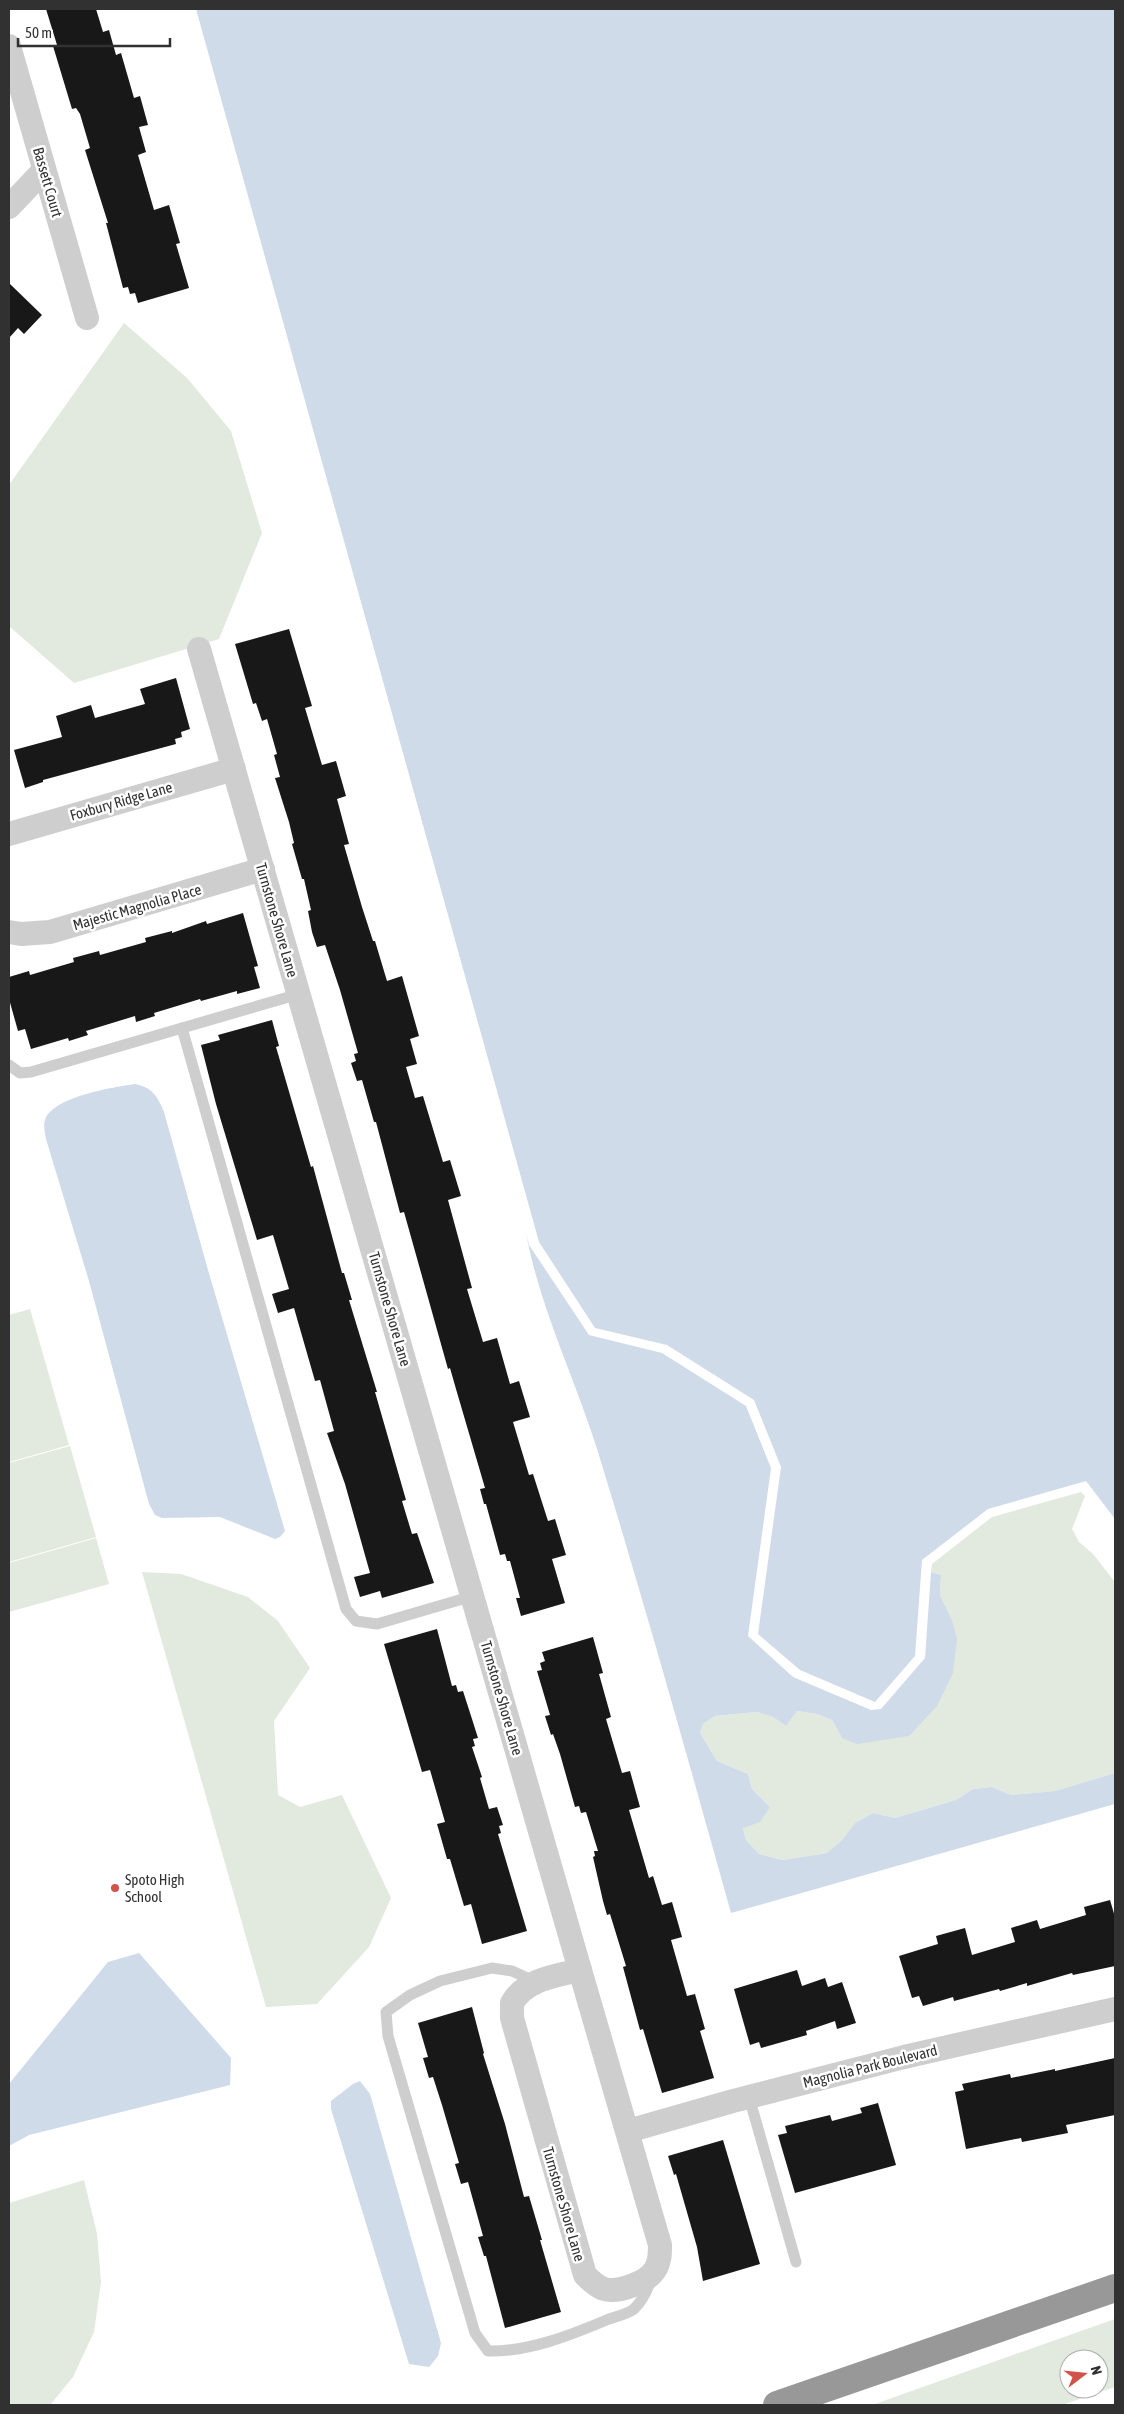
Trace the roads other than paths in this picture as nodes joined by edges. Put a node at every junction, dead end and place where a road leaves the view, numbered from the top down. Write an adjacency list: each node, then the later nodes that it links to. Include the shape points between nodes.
1 (9, 46): 2 (street, Bassett Court)
2 (44, 170): 3 (street); 4 (street, Bassett Court)
3 (9, 206)
4 (87, 318)
5 (199, 649): 6 (street, Turnstone Shore Lane)
6 (234, 769): 7 (street, Foxbury Ridge Lane); 8 (street, Turnstone Shore Lane)
7 (9, 834)
8 (263, 870): 9 (street, Majestic Magnolia Place, via 50,932); 10 (street, Turnstone Shore Lane)
9 (9, 932)
10 (299, 994): 11 (lane); 13 (street, Turnstone Shore Lane)
11 (182, 1028): 12 (lane, via 26,1073 15,1071); 13 (lane, via 346,1609 356,1621 377,1624)
12 (9, 1065)
13 (472, 1596): 14 (street, Turnstone Shore Lane)
14 (580, 1970): 15 (street, Turnstone Shore Lane); 18 (street, Turnstone Shore Lane)
15 (536, 1982): 20 (street, Turnstone Shore Lane, via 516,1995 512,2003 512,2018 585,2275 604,2289 615,2289 640,2282); 20 (lane, via 512,1971 492,1968 440,1981 410,1995 386,2012 388,2036 475,2333 488,2351 505,2351 583,2330 634,2309 647,2291)
16 (1115, 2008): 17 (street, Magnolia Park Boulevard)
17 (749, 2097): 18 (street, Magnolia Park Boulevard); 19 (lane)
18 (628, 2131): 20 (street, Turnstone Shore Lane, via 660,2245 659,2262)
19 (796, 2262)
20 (653, 2273)
21 (1115, 2288): 22 (highway)
22 (777, 2405)

